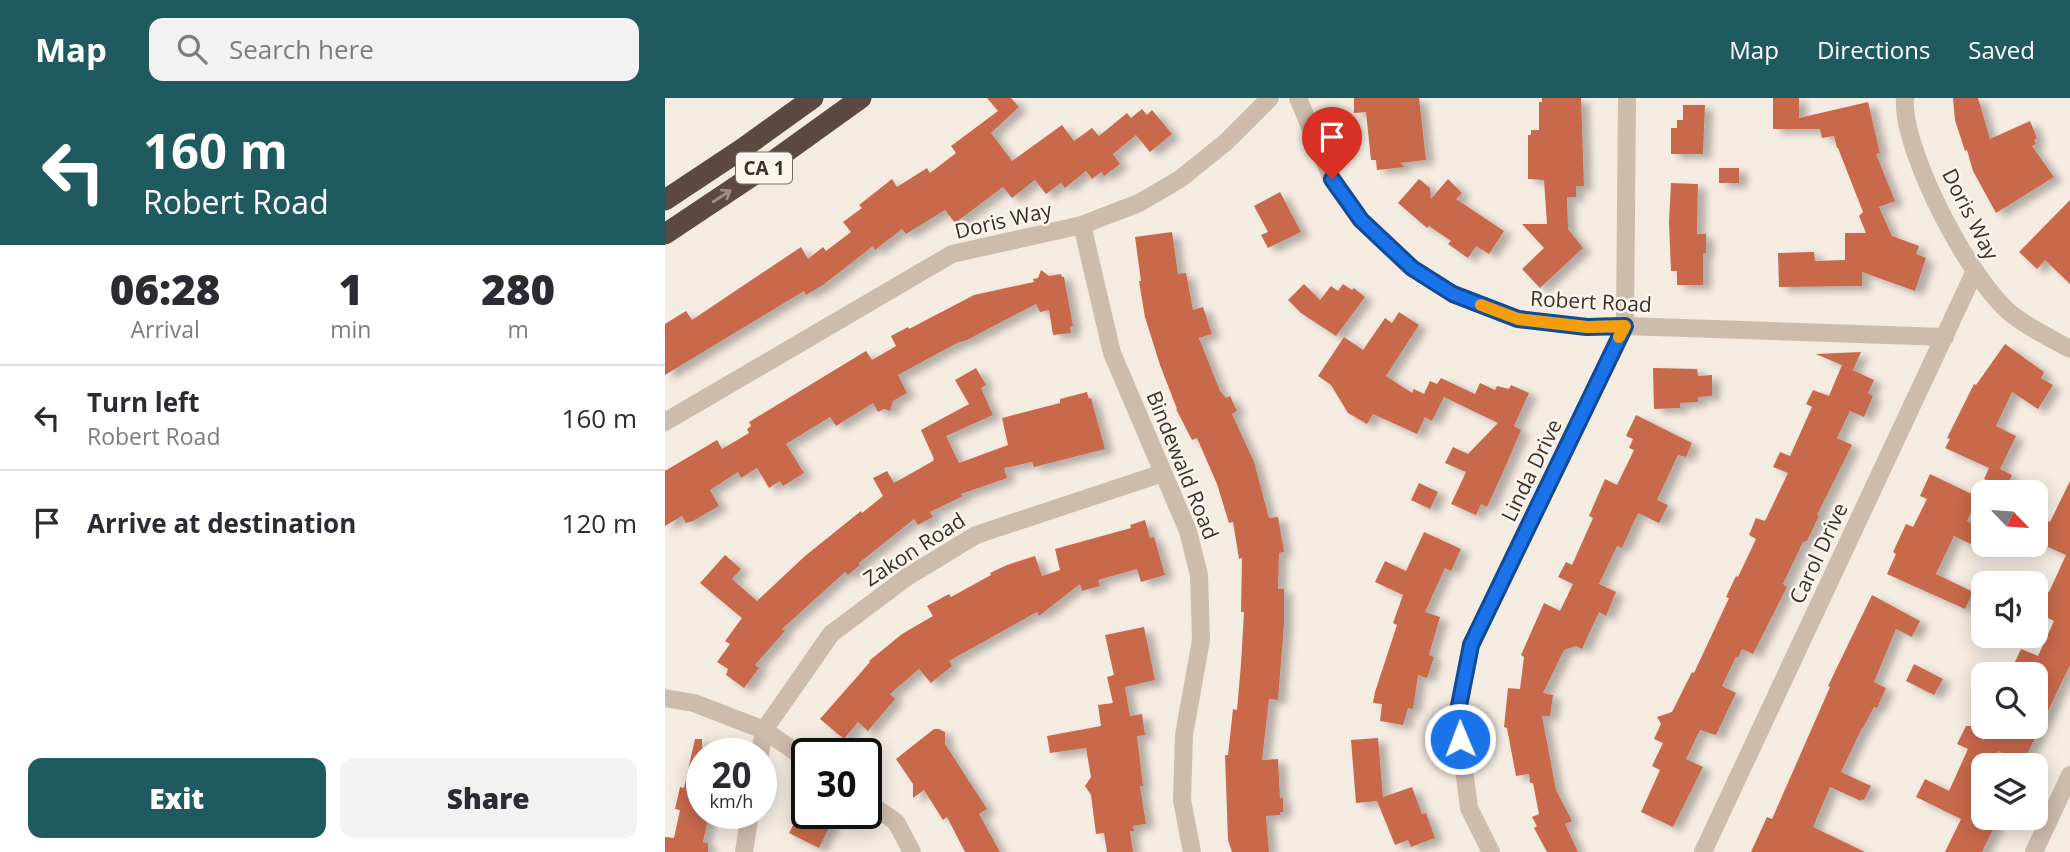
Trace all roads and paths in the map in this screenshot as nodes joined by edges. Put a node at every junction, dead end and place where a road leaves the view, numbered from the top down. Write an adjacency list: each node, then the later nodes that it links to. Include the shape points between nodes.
1 (813, 98): 7 (highway, CA 1)
2 (861, 98): 9 (highway, CA 1, one-way to 2)
3 (1270, 98): 8 (street, Doris Way, via 1226,142 1179,179 1139,203)
4 (1299, 98): 11 (street, Robert Road, via 1332,179 1361,220 1412,268 1453,294 1518,319)
5 (1627, 98): 11 (street, Linda Drive)
6 (1905, 98): 10 (street, Doris Way, via 1904,113 1928,187)
7 (665, 200)
8 (1082, 225): 14 (street, Doris Way, via 952,254); 15 (street, Bindewald Road, via 1112,353)
9 (665, 234)
10 (1975, 273): 12 (street, Carol Drive); 13 (street, Doris Way, via 2013,316)
11 (1625, 326): 12 (street, Robert Road); 26 (street, Linda Drive, via 1471,645 1457,716 1469,808)
12 (1945, 337): 27 (street, Carol Drive)
13 (2070, 349)
14 (665, 422)
15 (1163, 473): 17 (street, Zakon Road, via 976,534 907,577 831,634); 25 (street, Bindewald Road, via 1188,531 1199,575 1201,640 1184,735 1182,800)
16 (665, 698): 17 (street, via 694,703)
17 (764, 730): 18 (street, Zakon Road); 19 (street)
18 (763, 738)
19 (791, 749)
20 (2070, 775): 28 (street)
21 (882, 812): 24 (street, via 897,822)
22 (748, 829): 23 (street)
23 (744, 852)
24 (912, 852)
25 (1192, 852)
26 (1491, 852)
27 (1703, 852)
28 (2034, 852)

